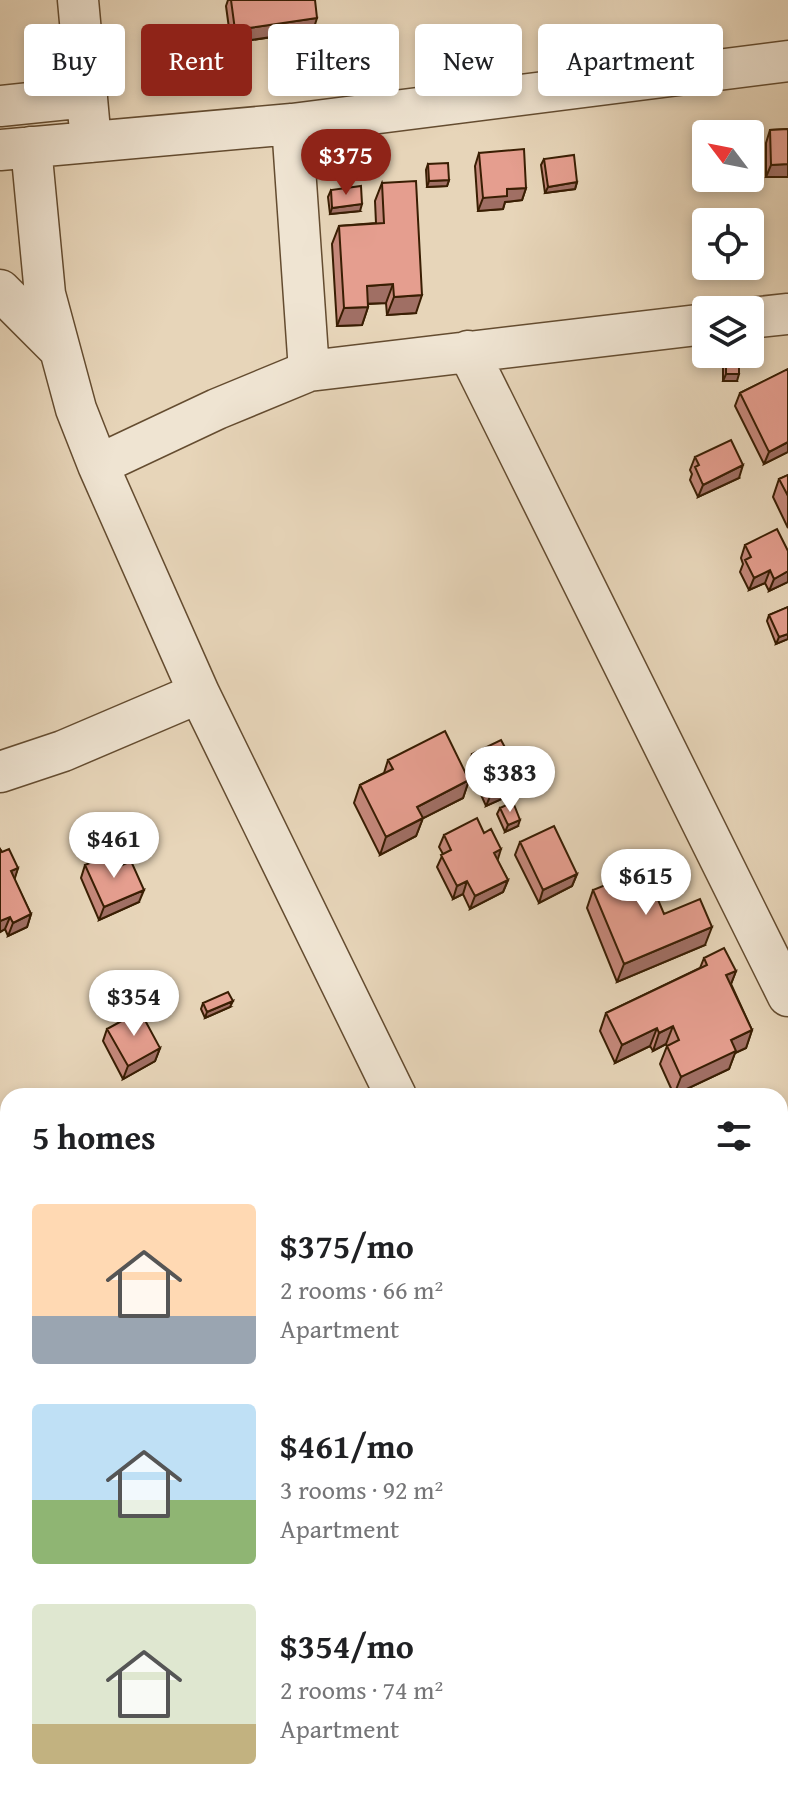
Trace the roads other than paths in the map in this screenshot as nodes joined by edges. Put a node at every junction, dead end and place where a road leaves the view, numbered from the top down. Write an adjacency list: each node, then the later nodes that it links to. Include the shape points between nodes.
1 (78, 0): 3 (street)
2 (788, 61): 5 (street)
3 (87, 97): 4 (street); 6 (street)
4 (0, 106)
5 (292, 124): 6 (street); 14 (street)
6 (91, 142): 7 (street)
7 (16, 148): 12 (street)
8 (0, 290): 12 (street)
9 (788, 314): 10 (street)
10 (764, 317)
11 (692, 326): 13 (street)
12 (58, 348): 15 (street)
13 (468, 351): 14 (street); 18 (street)
14 (309, 371): 15 (street)
15 (98, 465): 16 (street)
16 (199, 693): 17 (street); 19 (street)
17 (0, 772)
18 (788, 996)
19 (392, 1088)

